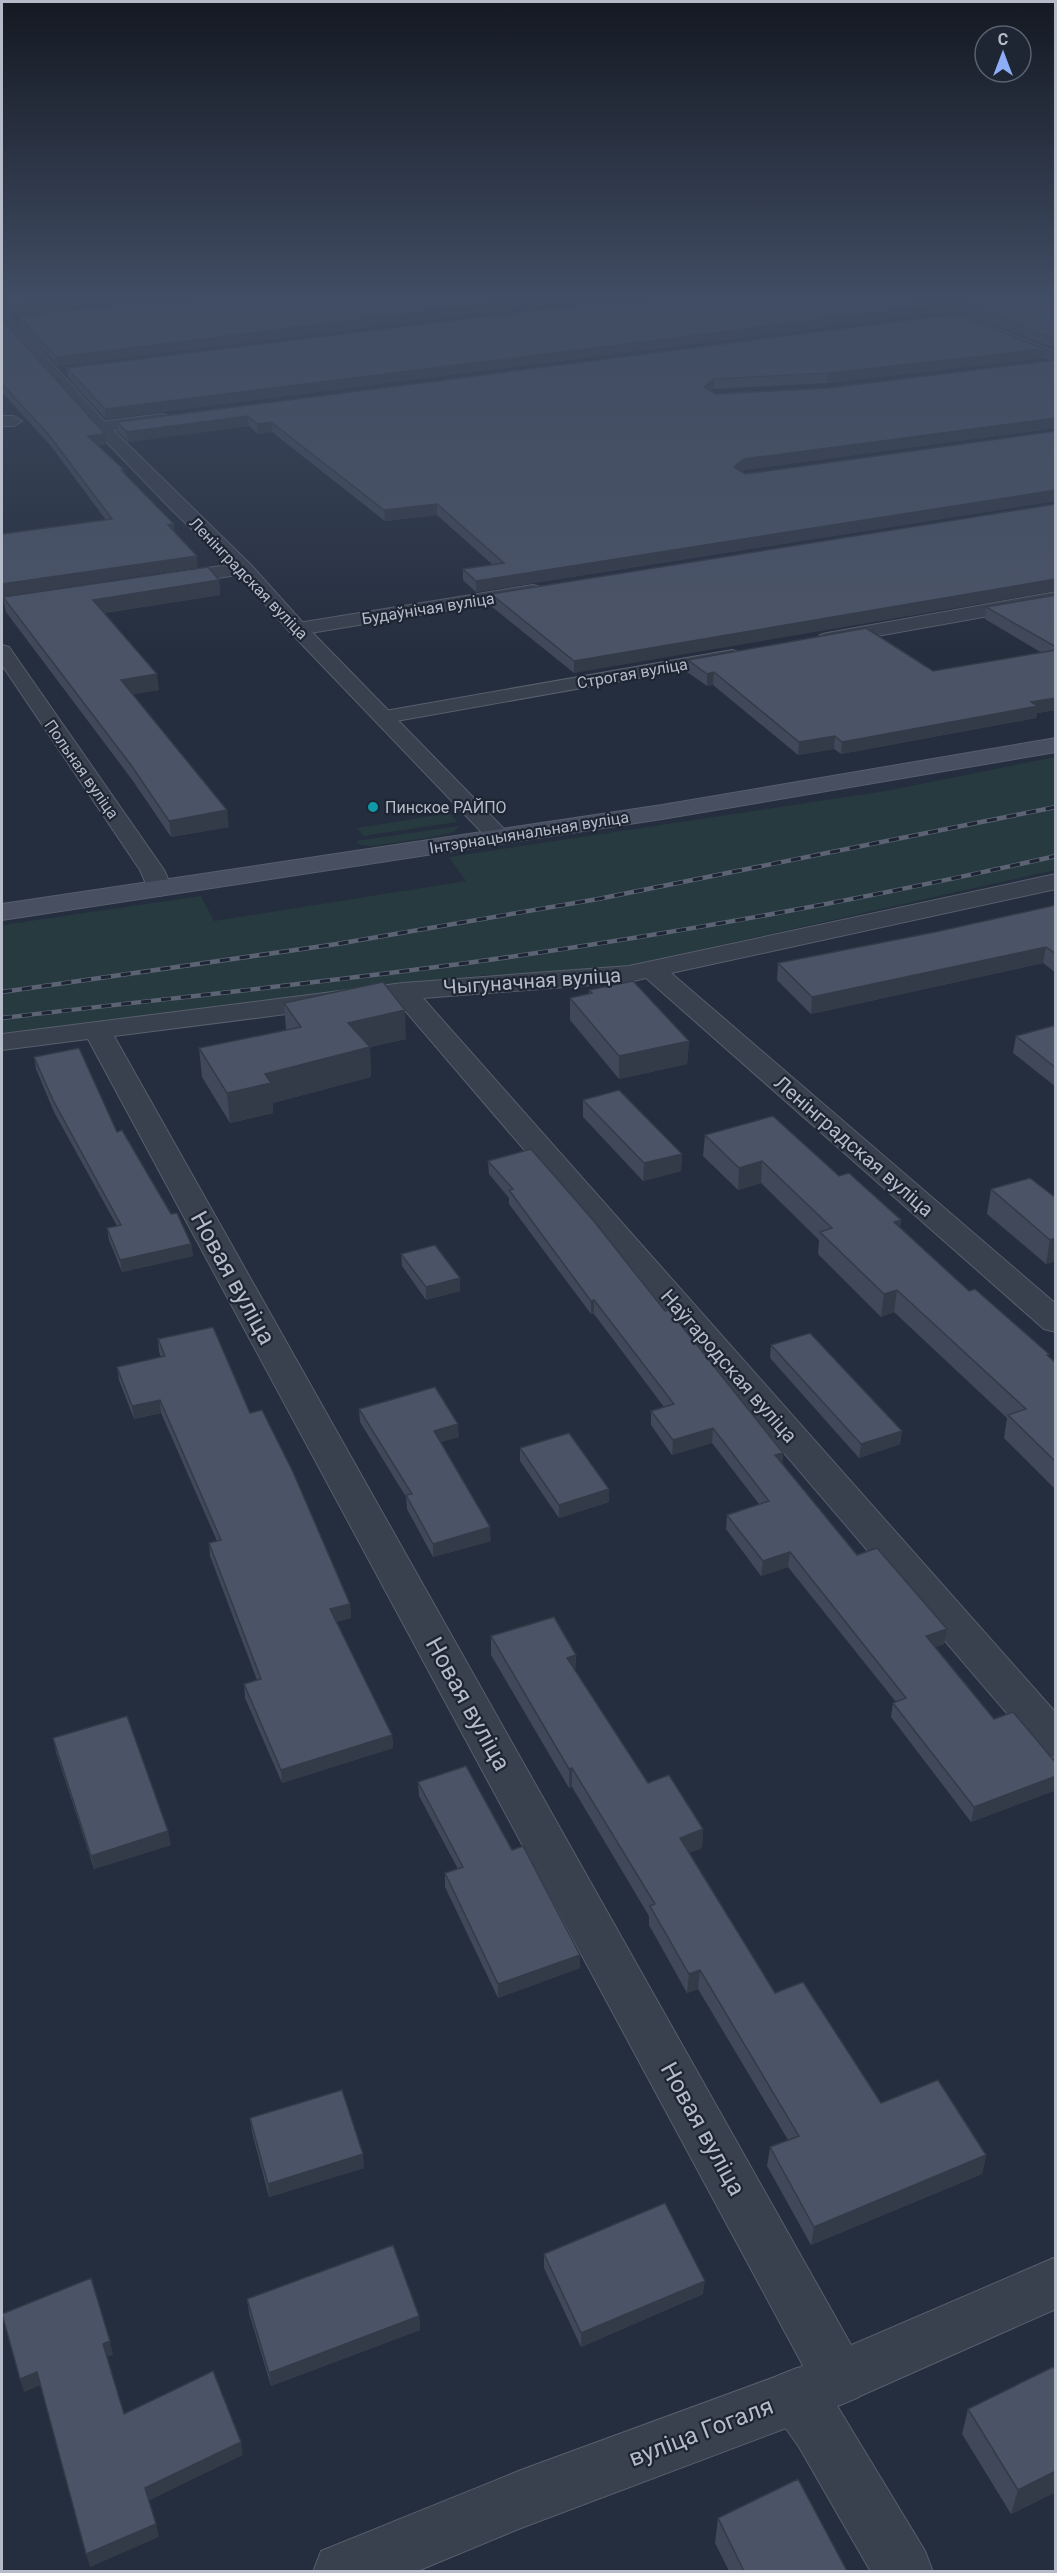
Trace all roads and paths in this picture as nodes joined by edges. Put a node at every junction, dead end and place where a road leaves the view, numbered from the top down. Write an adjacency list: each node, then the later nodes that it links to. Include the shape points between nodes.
1 (89, 413): 3 (street, Ленінградская вуліца)
2 (182, 416): 3 (street)
3 (101, 427): 4 (street, Ленінградская вуліца)
4 (244, 569): 5 (street); 8 (street, Ленінградская вуліца)
5 (155, 582)
6 (551, 588): 8 (street, Будаўнічая вуліца)
7 (1056, 598): 9 (street)
8 (298, 629): 12 (street, Ленінградская вуліца)
9 (811, 642)
10 (2, 651): 16 (street, Польная вуліца, via 152,870)
11 (753, 652): 12 (street, Строгая вуліца)
12 (385, 717): 14 (street, Ленінградская вуліца)
13 (1056, 745): 14 (main road, Інтэрнацыянальная вуліца)
14 (499, 837): 16 (main road, Інтэрнацыянальная вуліца)
15 (1056, 881): 18 (street, Чыгуначная вуліца)
16 (159, 888): 17 (main road, Інтэрнацыянальная вуліца)
17 (2, 912)
18 (652, 970): 19 (street, Чыгуначная вуліца); 22 (street, Ленінградская вуліца)
19 (404, 991): 20 (street, Чыгуначная вуліца); 23 (street, Наўгародская вуліца)
20 (96, 1029): 21 (street, Чыгуначная вуліца); 25 (street, Новая вуліца)
21 (2, 1042)
22 (1056, 1322)
23 (1056, 1742)
24 (1056, 2282): 25 (street, вуліца Гогаля)
25 (819, 2387): 26 (street, вуліца Гогаля); 27 (street, Новая вуліца, via 819,2427)
26 (342, 2571)
27 (904, 2571)

